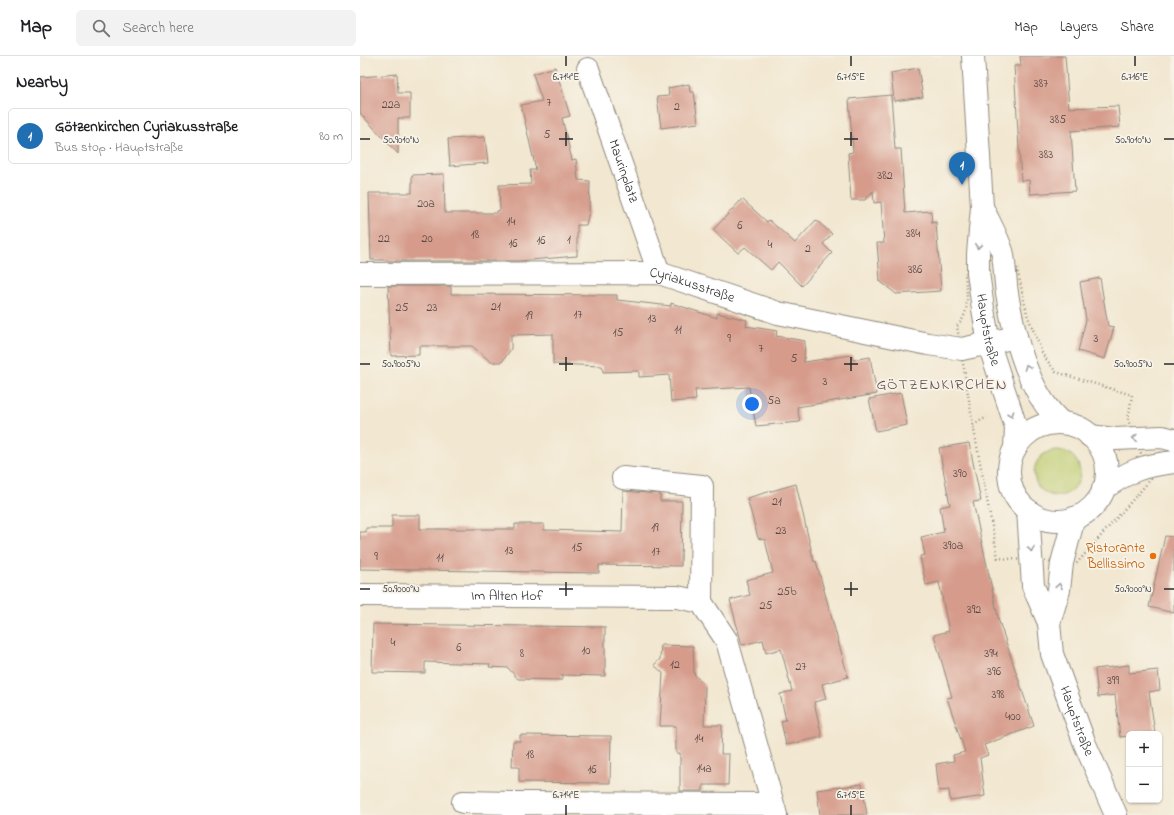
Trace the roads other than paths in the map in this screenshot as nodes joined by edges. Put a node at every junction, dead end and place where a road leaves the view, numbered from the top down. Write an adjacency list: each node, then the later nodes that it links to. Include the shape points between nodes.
1 (973, 56): 3 (street, Hauptstraße)
2 (588, 70): 4 (street, Maurinplatz)
3 (982, 208): 6 (street, Hauptstraße, via 1002,252); 7 (street, Hauptstraße, one-way to 7, via 978,272)
4 (659, 273): 5 (street, Cyriakusstraße); 7 (street, Cyriakusstraße, via 778,313 962,349)
5 (360, 274)
6 (1016, 337): 7 (street, Cyriakusstraße); 8 (street, Hauptstraße, one-way to 6, via 1050,413 1035,386)
7 (989, 344): 11 (street, Hauptstraße, one-way to 11, via 1016,427)
8 (1062, 423): 9 (street, Hauptstraße, via 1082,430); 11 (street, Hauptstraße, via 1035,429 1020,440)
9 (1090, 436): 10 (street, one-way to 9, via 1162,437); 14 (street, Hauptstraße, via 1102,451 1105,460)
10 (1174, 440)
11 (1015, 448): 15 (street, Hauptstraße, via 1009,468 1012,488 1018,501)
12 (1174, 462): 14 (street, via 1146,466 1126,473)
13 (623, 478): 18 (street, via 702,486)
14 (1103, 489): 16 (street, Hauptstraße, via 1096,502)
15 (1028, 510): 16 (street, Hauptstraße, via 1045,519); 19 (street, Hauptstraße, one-way to 19, via 1033,586)
16 (1074, 518): 19 (street, Hauptstraße, one-way to 16, via 1059,590 1062,563)
17 (360, 595): 18 (street, Im Alten Hof, via 677,597)
18 (701, 602): 23 (street, via 726,641)
19 (1049, 623): 24 (street, Hauptstraße, via 1052,654 1085,744)
20 (463, 802): 21 (street)
21 (514, 809): 22 (street)
22 (583, 809): 23 (street)
23 (774, 810)
24 (1116, 815)

